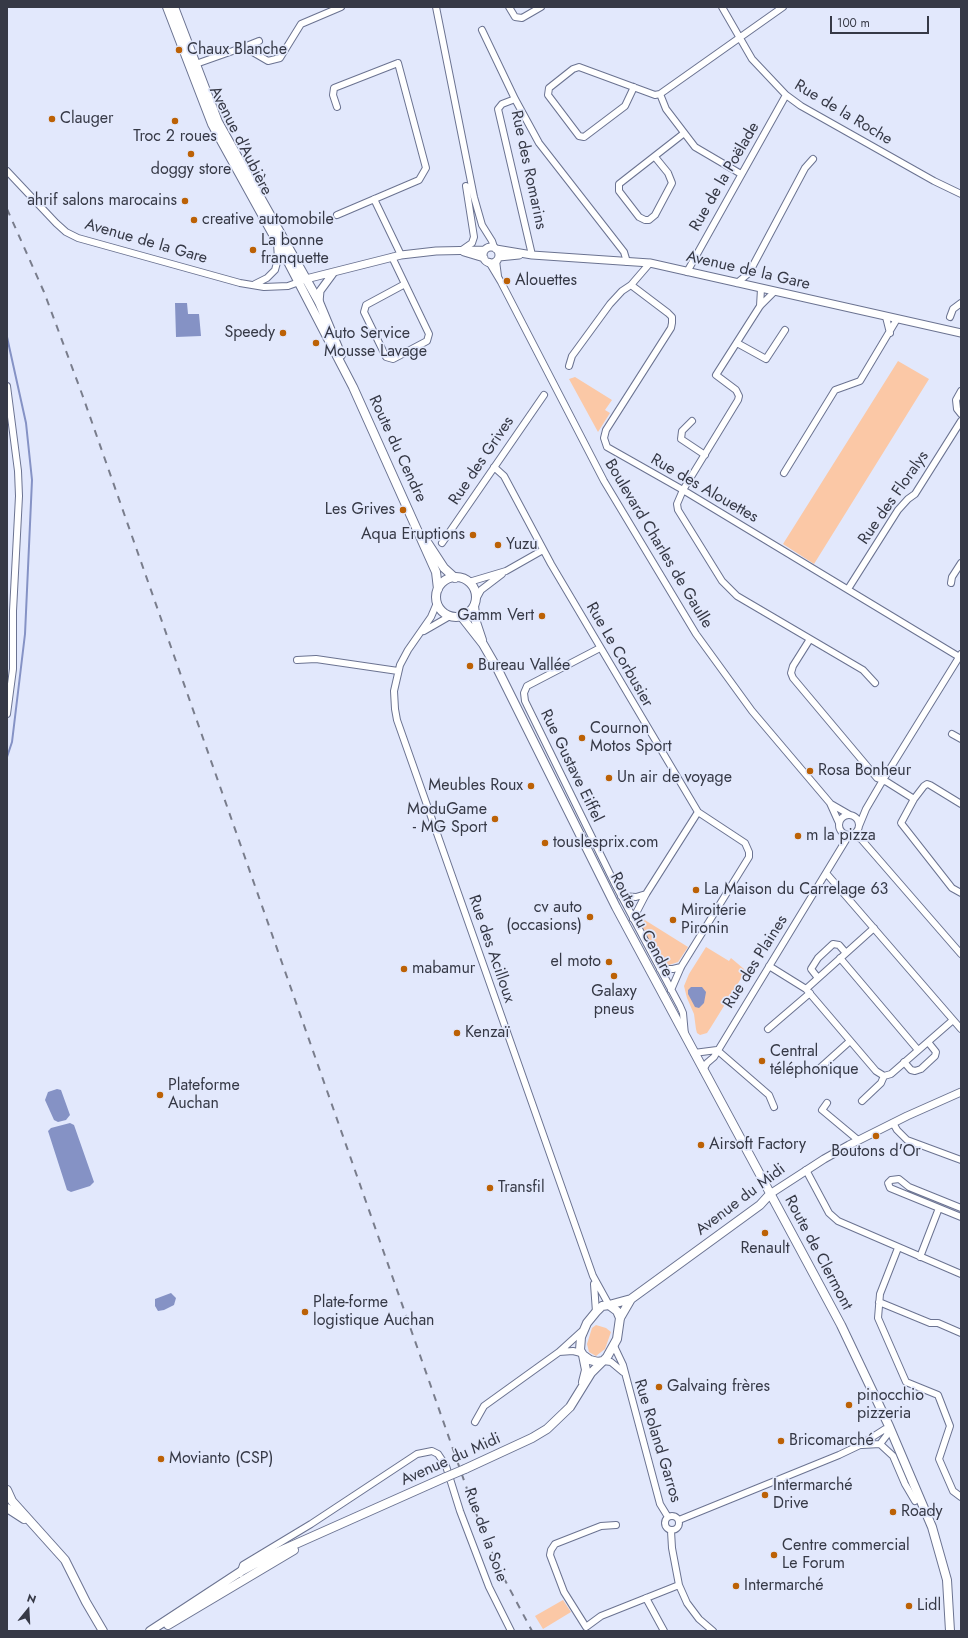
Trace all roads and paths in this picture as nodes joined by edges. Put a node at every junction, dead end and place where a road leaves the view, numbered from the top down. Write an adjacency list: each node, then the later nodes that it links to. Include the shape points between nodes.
1 (167, 7): 13 (main road, Avenue d'Aubière)
2 (174, 7): 13 (main road, Avenue d'Aubière)
3 (341, 7): 12 (street, via 301,24 280,58 268,61)
4 (436, 7): 29 (street, via 474,197 482,225)
5 (509, 7): 6 (street, via 515,17 522,18)
6 (541, 7)
7 (722, 7): 10 (street, Rue de la Roche)
8 (783, 7): 10 (street)
9 (482, 30): 17 (street)
10 (739, 38): 15 (street); 16 (street, Rue de la Roche, via 752,59)
11 (259, 41): 12 (street)
12 (244, 47): 13 (street)
13 (192, 65): 28 (main road, Avenue d'Aubière, via 218,135); 41 (main road, Avenue d'Aubière, via 218,122)
14 (634, 87): 14 (street, via 625,106 584,137 579,136 548,95 549,88 579,67); 15 (street, via 655,95)
15 (660, 94): 19 (street, via 666,109)
16 (786, 95): 23 (street, Rue de la Poëlade); 25 (street, Rue de la Roche, via 819,116)
17 (515, 99): 33 (street, Rue des Romarins, via 502,104 498,109); 36 (street, via 547,156 624,252)
18 (337, 107): 26 (street, via 333,96 334,88 398,63 426,168 420,180)
19 (683, 134): 20 (street); 23 (street, via 695,147)
20 (655, 157): 20 (street, via 622,180 618,188 639,217 645,220 655,215 672,183 668,173)
21 (813, 160): 40 (street, via 805,168)
22 (7, 171): 43 (street, Avenue de la Gare, via 56,223 78,238 197,272 240,283)
23 (742, 174): 39 (street, Rue de la Poëlade)
24 (466, 186): 30 (street, via 474,237 468,246)
25 (961, 194)
26 (374, 200): 27 (street); 32 (street)
27 (337, 215)
28 (277, 242): 41 (main road, Avenue d'Aubière); 43 (street, via 278,259 275,270)
29 (495, 248): 31 (street, Avenue de la Gare, via 487,247); 33 (street, Avenue de la Gare); 35 (street)
30 (460, 250): 31 (street, Avenue de la Gare); 32 (street, Avenue de la Gare); 35 (street, Avenue de la Gare)
31 (484, 250): 35 (street)
32 (400, 255): 34 (street, Avenue de la Gare)
33 (529, 255): 35 (street, Avenue de la Gare); 36 (street, Avenue de la Gare)
34 (392, 257): 38 (street, Avenue de la Gare); 44 (street)
35 (492, 260): 98 (street, Boulevard Charles de Gaulle, via 604,481 696,634 752,711)
36 (626, 262): 37 (street, Avenue de la Gare)
37 (650, 263): 39 (street, Avenue de la Gare); 45 (street)
38 (334, 272): 41 (street, Avenue de la Gare); 49 (street, via 320,291)
39 (687, 272): 42 (street, Avenue de la Gare)
40 (749, 273): 42 (street); 46 (street)
41 (302, 280): 43 (street, Avenue de la Gare, via 288,286 264,287); 49 (main road, Route du Cendre); 61 (main road, Route du Cendre)
42 (737, 283): 46 (street, Avenue de la Gare)
43 (255, 284)
44 (405, 284): 44 (street, via 430,334 427,342 393,359 386,357 364,312 366,305)
45 (631, 285): 59 (street, via 610,304 572,356); 70 (street, Rue des Alouettes, via 668,313 672,322 671,328 606,430 604,442 612,450)
46 (752, 287): 47 (street, Avenue de la Gare)
47 (761, 289): 48 (street, Avenue de la Gare); 51 (street)
48 (774, 292): 51 (street); 52 (street, Avenue de la Gare)
49 (318, 302): 61 (main road, Route du Cendre, via 338,345)
50 (961, 303): 53 (street, via 953,309)
51 (760, 306): 58 (street)
52 (886, 317): 54 (street, Avenue de la Gare); 56 (street)
53 (950, 317)
54 (897, 319): 56 (street); 57 (street, Avenue de la Gare)
55 (785, 330): 58 (street, via 766,359)
56 (890, 333): 69 (street, via 860,381 836,390)
57 (961, 333)
58 (737, 343): 67 (street, via 716,375 736,390 738,400)
59 (569, 366)
60 (7, 386): 93 (street, via 19,496 13,611 13,669)
61 (353, 387): 71 (main road, Route du Cendre)
62 (961, 390): 64 (street, via 956,400 957,409)
63 (544, 394): 68 (street, Rue des Grives)
64 (961, 414)
65 (692, 421): 67 (street, via 682,431 681,439)
66 (961, 421): 80 (street, Rue des Floralys, via 915,494 898,510)
67 (704, 455): 70 (street)
68 (494, 467): 72 (street, Rue des Grives); 73 (street, Rue Le Corbusier, via 506,480)
69 (784, 473)
70 (683, 490): 80 (street, Rue des Alouettes); 86 (street, via 677,504 678,510 726,585 737,596)
71 (415, 524): 76 (main road, Route du Cendre, via 444,568); 79 (main road, Route du Cendre, via 436,572)
72 (442, 543)
73 (544, 550): 75 (street); 88 (street, Rue Le Corbusier)
74 (961, 563): 78 (street)
75 (506, 571): 77 (street); 82 (street, via 481,590)
76 (455, 578): 77 (main road); 79 (main road, via 445,581)
77 (469, 582): 82 (main road, via 475,591)
78 (951, 583)
79 (438, 589): 81 (main road)
80 (848, 589): 89 (street, Rue des Alouettes)
81 (437, 603): 83 (main road); 85 (street, Rue des Acilloux)
82 (474, 603): 84 (main road, via 467,614); 87 (main road, Route du Cendre, via 476,622)
83 (450, 616): 84 (main road); 85 (street, Rue des Acilloux)
84 (461, 616): 87 (main road, Route du Cendre)
85 (421, 633): 91 (street, Rue des Acilloux, via 408,650)
86 (810, 639): 92 (street, via 863,670); 96 (street, via 790,673 877,778)
87 (483, 644): 124 (main road, Route du Cendre)
88 (600, 648): 101 (street, Rue Le Corbusier); 109 (street, Rue Gustave Eiffel, via 527,686 524,693 525,701)
89 (960, 656): 96 (street, Rue des Plaines)
90 (296, 660): 91 (street, via 316,658)
91 (398, 671): 149 (street, Rue des Acilloux, via 394,690 397,720)
92 (875, 683)
93 (7, 714)
94 (952, 734): 95 (street)
95 (961, 739)
96 (883, 780): 97 (street); 100 (street, Rue des Plaines)
97 (914, 799): 99 (street, via 924,786 930,785); 107 (street, via 902,823 903,827 952,888)
98 (830, 803): 102 (street, Boulevard Charles de Gaulle); 103 (street, Boulevard Charles de Gaulle)
99 (961, 804)
100 (866, 809): 102 (street); 104 (street, Rue des Plaines)
101 (698, 812): 108 (street); 116 (street, via 745,843 749,857)
102 (851, 815): 103 (street, via 842,818); 104 (street, via 856,818)
103 (840, 826): 104 (street); 105 (street)
104 (855, 831): 105 (street, Rue des Plaines); 113 (street)
105 (841, 847): 106 (street, Rue des Plaines)
106 (826, 873): 111 (street); 115 (street, Rue des Plaines)
107 (961, 893)
108 (646, 894): 109 (street, via 628,898); 110 (street)
109 (621, 896): 110 (street, Rue Gustave Eiffel)
110 (633, 919): 117 (street, Rue Gustave Eiffel)
111 (874, 928): 112 (street); 121 (street)
112 (846, 953): 114 (street); 118 (street, via 839,945 833,944 818,958 811,969)
113 (961, 954)
114 (840, 958): 118 (street); 128 (street)
115 (769, 966): 120 (street); 127 (street, Rue des Plaines)
116 (681, 967): 117 (street); 119 (street)
117 (660, 969): 119 (street, Rue Gustave Eiffel)
118 (818, 978): 120 (street)
119 (671, 990): 124 (street, Rue Gustave Eiffel, via 683,1014)
120 (808, 991): 122 (street); 125 (street)
121 (953, 1020): 123 (street); 126 (street)
122 (768, 1029)
123 (961, 1029)
124 (685, 1038): 129 (main road, Route du Cendre)
125 (850, 1041): 131 (street); 133 (street, via 876,1071)
126 (928, 1042): 128 (street); 130 (street, via 936,1052 935,1056 921,1069 911,1070)
127 (717, 1050): 129 (street); 132 (street, Rue des Plaines); 137 (street, via 769,1095)
128 (918, 1050): 130 (street)
129 (694, 1053): 132 (main road, Route du Cendre)
130 (904, 1062): 133 (street, via 891,1074)
131 (820, 1068)
132 (703, 1070): 142 (main road, Route du Cendre)
133 (884, 1076): 135 (street, via 881,1083)
134 (961, 1092): 138 (street, Avenue du Midi)
135 (862, 1101)
136 (827, 1103): 139 (street, via 822,1110)
137 (774, 1107)
138 (893, 1123): 139 (street, Avenue du Midi); 140 (street, via 907,1140)
139 (858, 1140): 141 (street, Avenue du Midi)
140 (961, 1160)
141 (806, 1170): 142 (street, Avenue du Midi); 146 (street, via 831,1216 843,1224)
142 (770, 1194): 150 (main road, Avenue du Midi); 164 (main road, Route de Clermont, via 841,1325)
143 (939, 1208): 144 (street, via 890,1188 888,1183 899,1179 909,1187); 145 (street); 147 (street)
144 (961, 1208)
145 (961, 1217)
146 (898, 1248): 147 (street); 151 (street)
147 (920, 1257): 148 (street)
148 (961, 1274)
149 (593, 1276): 152 (street, Rue des Acilloux); 153 (street, Rue des Acilloux)
150 (631, 1299): 152 (main road, Avenue du Midi); 154 (main road, Avenue du Midi)
151 (879, 1302): 156 (street); 168 (street, via 880,1324 906,1382 938,1395 950,1422 950,1430 938,1459 952,1491)
152 (609, 1305): 153 (main road, via 602,1306); 154 (main road, via 617,1311)
153 (596, 1312): 155 (main road)
154 (620, 1318): 157 (main road)
155 (584, 1329): 158 (street, Avenue du Midi); 159 (main road, via 580,1342)
156 (961, 1333)
157 (614, 1346): 160 (main road); 161 (street, Rue Roland Garros, via 623,1365)
158 (559, 1352): 159 (street, via 573,1351); 163 (street, Avenue du Midi, via 484,1406)
159 (582, 1354): 160 (main road, via 590,1360); 162 (main road, Avenue du Midi, via 586,1370)
160 (602, 1361): 161 (street, Rue Roland Garros, via 611,1362); 162 (main road, Avenue du Midi)
161 (623, 1372): 171 (street, Rue Roland Garros, via 660,1504)
162 (581, 1390): 176 (main road, Avenue du Midi, bridge, via 570,1407 547,1429 532,1438)
163 (475, 1422)
164 (888, 1431): 165 (street); 166 (street); 169 (main road, Route de Clermont); 177 (main road, Route de Clermont, via 926,1511)
165 (880, 1444): 166 (street); 169 (street, Route de Clermont, via 893,1456)
166 (860, 1445): 172 (street)
167 (7, 1490): 173 (main road, via 12,1501)
168 (961, 1497)
169 (915, 1501): 177 (main road, Route de Clermont)
170 (7, 1508): 173 (main road)
171 (668, 1517): 172 (street, via 674,1516); 175 (street, via 665,1520 665,1527)
172 (679, 1520): 175 (street, via 679,1526)
173 (34, 1525): 181 (main road, via 65,1560)
174 (616, 1525): 183 (street, via 601,1526 555,1544 551,1550 550,1555 564,1592)
175 (671, 1531): 179 (street)
176 (318, 1535): 178 (main road, Avenue du Midi, via 271,1555); 182 (main road, Avenue du Midi)
177 (938, 1546): 191 (main road, Route de Clermont, via 947,1580)
178 (240, 1572): 182 (street, via 238,1578 208,1597); 186 (main road, Avenue du Midi); 188 (street, Rue de la Soie, via 243,1565 311,1524 417,1454 432,1451 438,1454 446,1466 489,1587)
179 (679, 1585): 180 (street); 190 (street, via 699,1619)
180 (646, 1598): 183 (street, via 602,1616); 189 (street)
181 (86, 1602): 184 (main road); 185 (main road)
182 (195, 1609): 187 (main road, Avenue du Midi)
183 (587, 1629)
184 (96, 1631)
185 (104, 1631)
186 (150, 1631)
187 (160, 1631)
188 (511, 1631)
189 (664, 1631)
190 (713, 1631)
191 (951, 1631)

